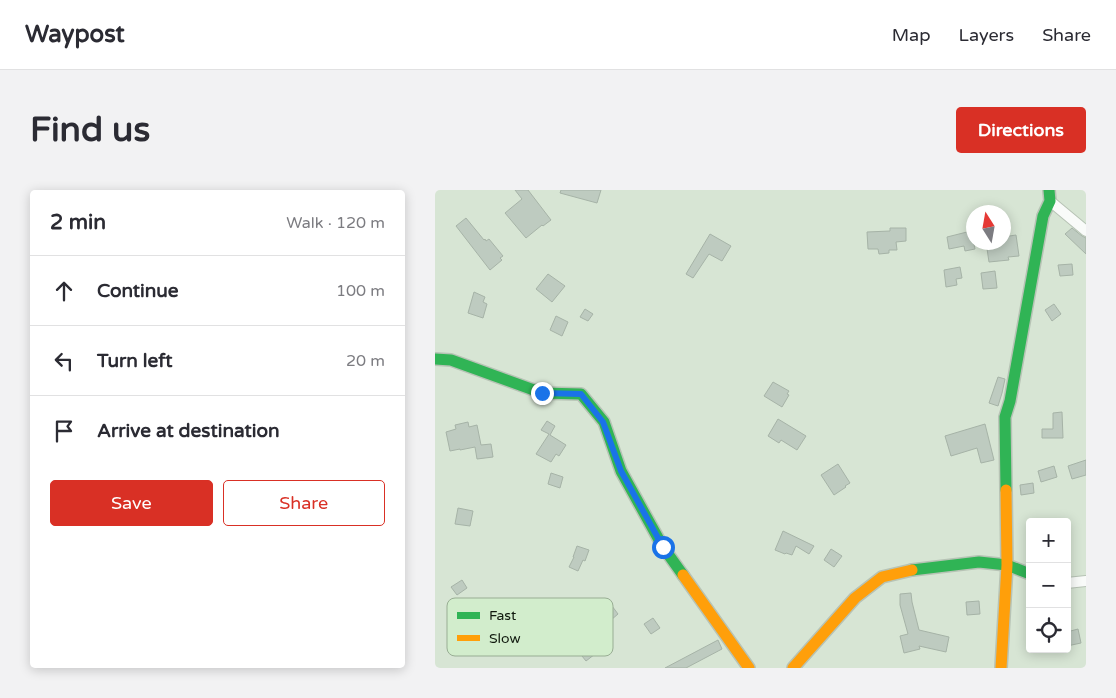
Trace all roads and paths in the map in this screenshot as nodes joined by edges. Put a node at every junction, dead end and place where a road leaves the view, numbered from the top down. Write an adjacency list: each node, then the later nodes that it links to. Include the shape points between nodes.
1 (1049, 196): 2 (street); 4 (street, via 1005,417)
2 (1086, 231)
3 (435, 359): 8 (street, via 451,360 542,393 581,394 603,422 621,471 663,547)
4 (1007, 565): 5 (street); 9 (street, via 979,562 905,570 882,577 855,598); 10 (street)
5 (1026, 572)
6 (1086, 581): 7 (street)
7 (1071, 583)
8 (749, 668)
9 (793, 668)
10 (1001, 668)

